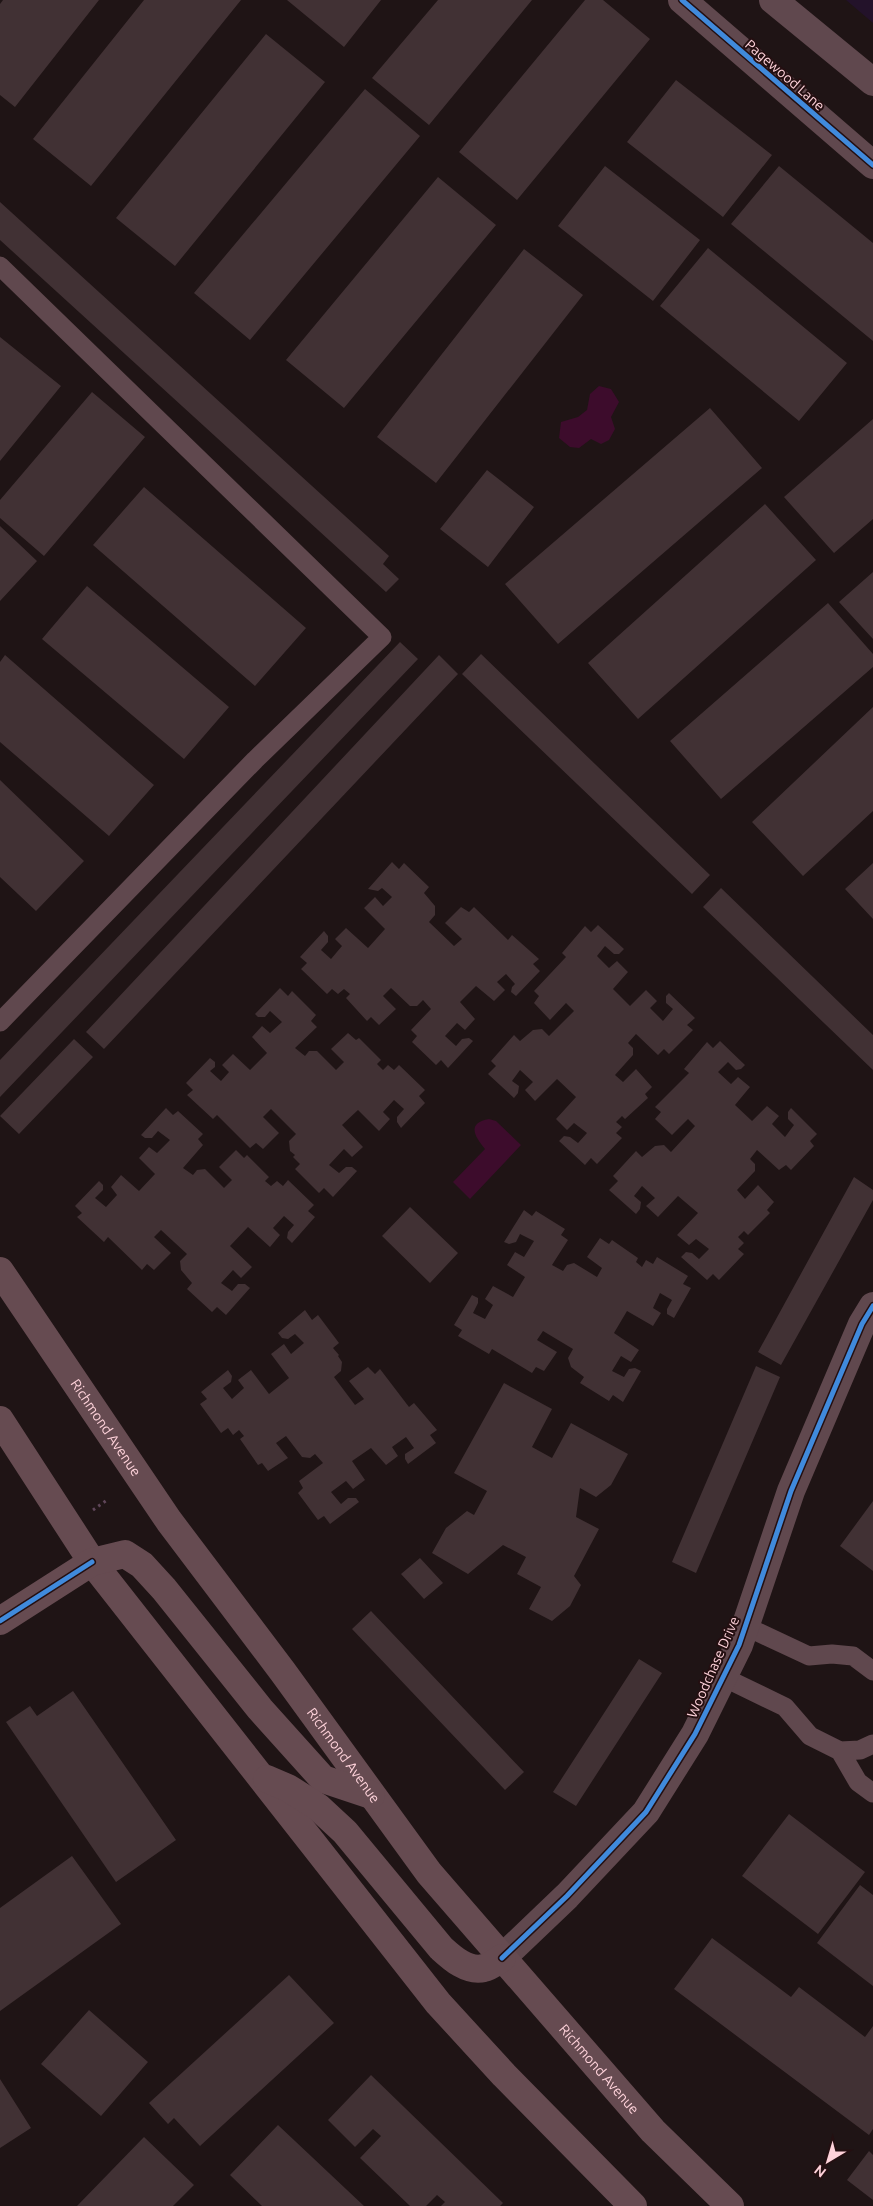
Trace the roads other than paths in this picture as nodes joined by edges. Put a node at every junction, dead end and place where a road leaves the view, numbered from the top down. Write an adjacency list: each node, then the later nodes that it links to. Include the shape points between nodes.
1 (682, 0): 4 (street, Pagewood Lane)
2 (773, 0): 3 (street)
3 (873, 82)
4 (873, 165)
5 (0, 266): 6 (lane, via 382,636 254,760)
6 (0, 1022)
7 (0, 1271): 19 (main road, Richmond Avenue, via 169,1521)
8 (873, 1306): 12 (street, Woodchase Drive, via 862,1324 791,1492)
9 (0, 1420): 10 (main road)
10 (92, 1562): 11 (main road); 17 (main road); 19 (main road, via 125,1554 142,1565 260,1709 323,1778)
11 (0, 1621)
12 (745, 1626): 13 (lane, via 809,1656 853,1656); 14 (street, Woodchase Drive)
13 (873, 1671)
14 (723, 1677): 16 (lane, via 785,1707 810,1736); 20 (street, Woodchase Drive, via 695,1734 646,1812 567,1896)
15 (873, 1744): 16 (lane, via 860,1750)
16 (840, 1751): 18 (lane, via 858,1782)
17 (259, 1775): 20 (main road, via 318,1807 345,1832 441,1948 458,1963 484,1968); 21 (main road, via 438,2003)
18 (873, 1794)
19 (371, 1795): 20 (main road, Richmond Avenue, via 429,1873)
20 (502, 1958): 22 (main road, Richmond Avenue, via 653,2131)
21 (633, 2206)
22 (730, 2206)

